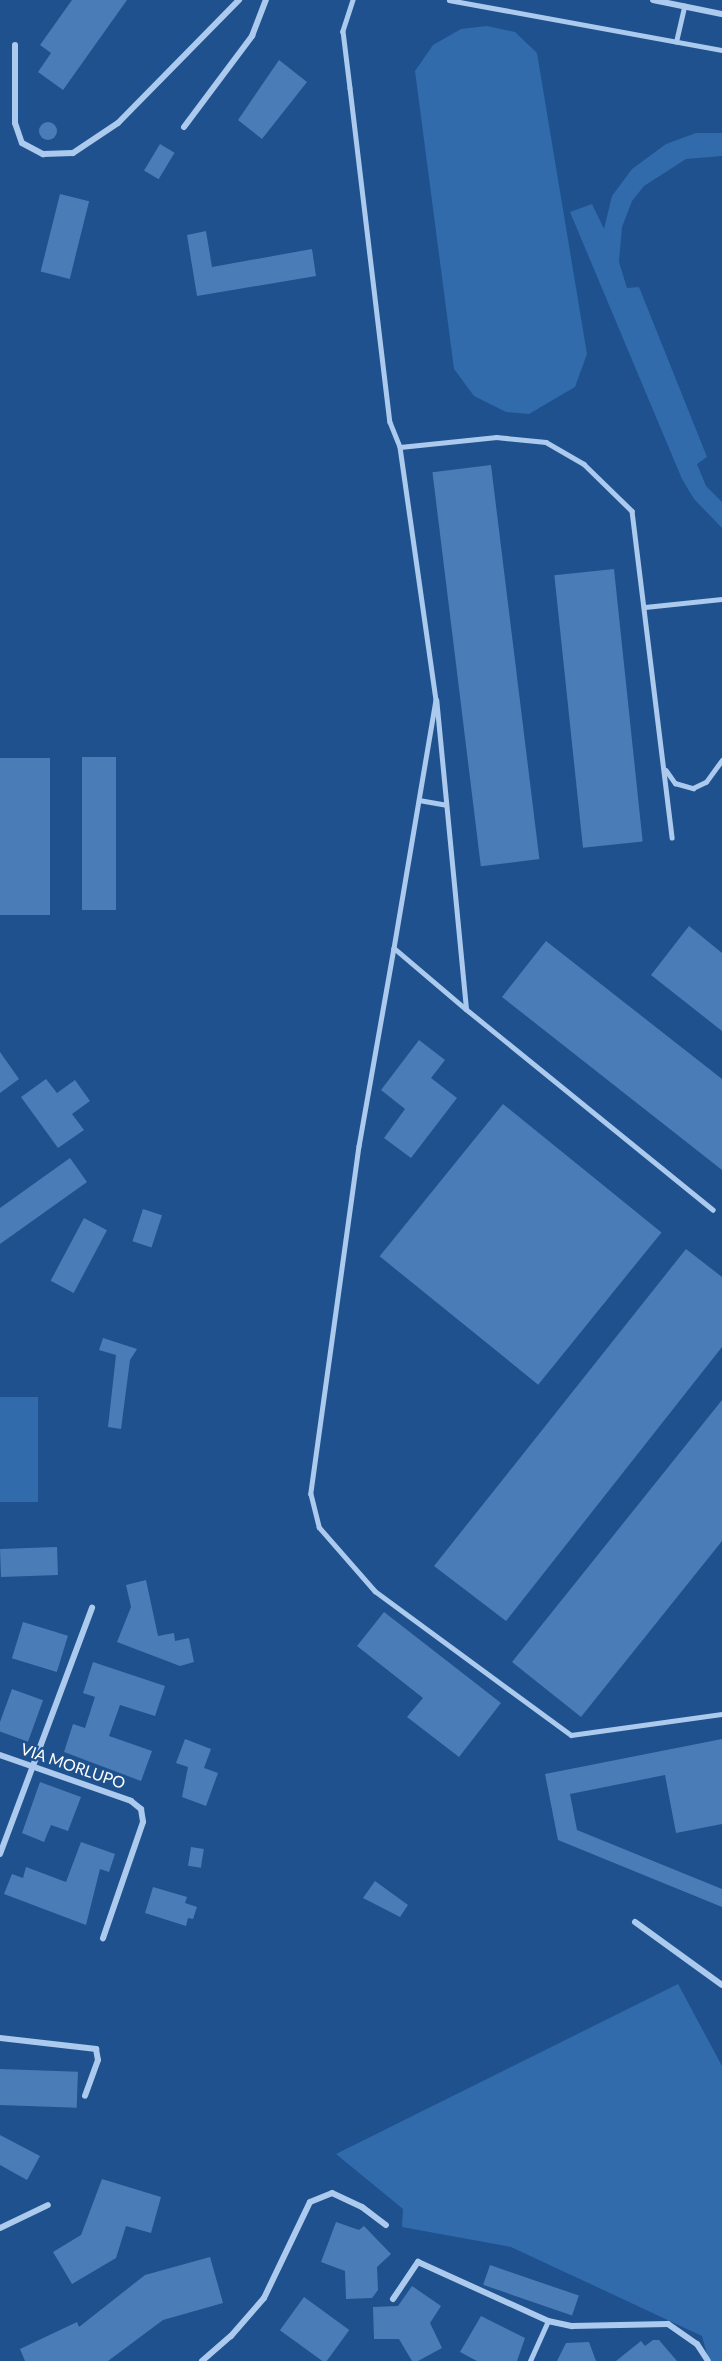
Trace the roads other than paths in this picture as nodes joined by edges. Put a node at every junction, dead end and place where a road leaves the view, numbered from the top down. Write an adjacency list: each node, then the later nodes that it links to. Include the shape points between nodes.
1 (239, 0): 9 (street, via 118,123 73,153 44,154 22,143 15,123)
2 (266, 0): 11 (street, via 252,36)
3 (353, 0): 12 (lane, via 345,42 390,422)
4 (450, 0): 8 (lane)
5 (653, 0): 6 (street)
6 (685, 3): 7 (street); 8 (lane)
7 (722, 14)
8 (676, 42): 10 (lane)
9 (15, 45)
10 (722, 50)
11 (184, 127)
12 (400, 447): 14 (lane, via 518,437 546,442 584,464 632,511); 15 (lane)
13 (722, 599): 14 (lane)
14 (645, 607): 17 (lane)
15 (436, 700): 18 (lane); 19 (lane)
16 (722, 760): 17 (lane, via 706,782 693,788 675,783)
17 (664, 767): 20 (lane)
18 (419, 800): 19 (lane); 21 (lane)
19 (446, 805): 22 (lane)
20 (672, 838)
21 (394, 948): 22 (lane); 25 (lane, via 359,1146 311,1494 319,1527 375,1591 572,1735)
22 (466, 1009): 23 (lane)
23 (713, 1210)
24 (92, 1608): 27 (street)
25 (722, 1714)
26 (0, 1755): 27 (street, VIA MORLUPO)
27 (33, 1767): 28 (street); 30 (street, VIA MORLUPO, via 131,1801 141,1809 143,1822)
28 (0, 1854)
29 (635, 1922): 31 (street)
30 (103, 1938)
31 (722, 1985)
32 (0, 2038): 33 (street, via 96,2049 98,2060)
33 (85, 2096)
34 (48, 2205): 36 (street)
35 (386, 2225): 39 (street, via 362,2207 332,2193 310,2202 273,2284 241,2326)
36 (0, 2228)
37 (393, 2299): 38 (street, via 418,2262)
38 (548, 2321): 40 (lane); 41 (street, via 594,2326 660,2322 692,2340)
39 (202, 2361)
40 (530, 2361)
41 (708, 2361)

